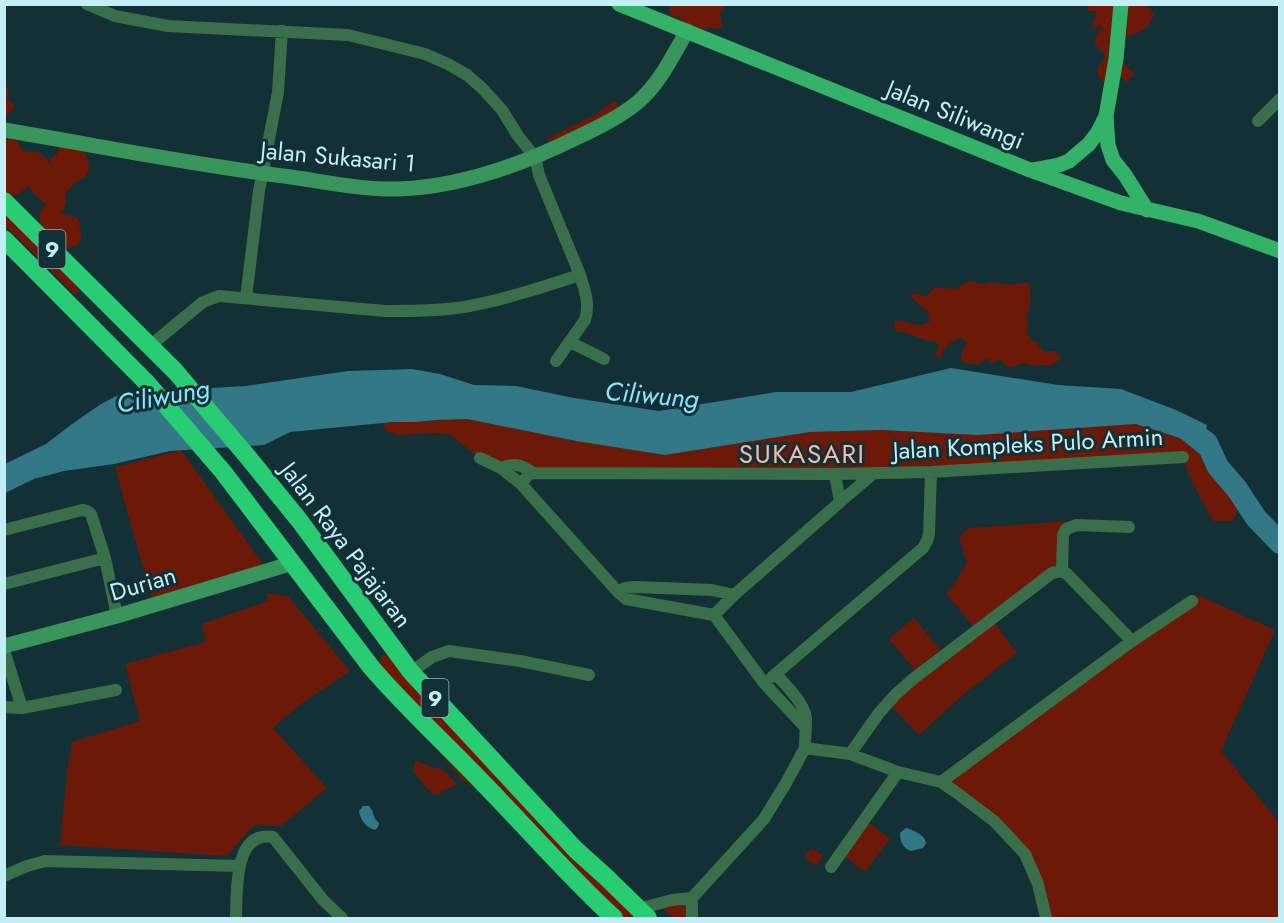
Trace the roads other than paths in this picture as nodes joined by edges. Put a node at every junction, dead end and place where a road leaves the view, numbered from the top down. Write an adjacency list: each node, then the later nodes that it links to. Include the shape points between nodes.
1 (87, 4): 4 (street, via 123,18 168,26)
2 (619, 4): 5 (main road, Jalan Siliwangi)
3 (1121, 4): 7 (main road)
4 (282, 31): 10 (street, via 348,35 425,54 448,64 482,88); 12 (street, via 278,92)
5 (687, 31): 10 (street, Jalan Sukasari 1, via 661,76 638,102 598,128); 11 (main road, Jalan Siliwangi)
6 (1280, 99): 8 (street)
7 (1106, 116): 11 (main road, via 1089,144 1069,161); 14 (main road, via 1113,160)
8 (1258, 121)
9 (4, 130): 12 (street, Jalan Sukasari 1)
10 (535, 157): 12 (street, Jalan Sukasari 1, via 457,182 396,189); 17 (street)
11 (1030, 170): 14 (main road, Jalan Siliwangi)
12 (261, 173): 19 (street)
13 (4, 201): 18 (highway, Jalan Raya Pajajaran / 9)
14 (1147, 210): 16 (main road, Jalan Siliwangi, via 1198,221)
15 (4, 239): 20 (highway, 9)
16 (1280, 251)
17 (580, 275): 19 (street, via 510,297 438,310 385,311); 21 (street, via 588,301 587,312)
18 (100, 297): 20 (highway); 22 (highway, Jalan Raya Pajajaran / 9)
19 (246, 298): 22 (street, via 209,299)
20 (81, 317): 37 (highway, 9, via 147,383 224,473)
21 (570, 342): 23 (street); 24 (street)
22 (149, 344): 47 (highway, Jalan Raya Pajajaran / 9, via 248,456)
23 (604, 359)
24 (556, 361)
25 (1183, 457): 28 (street, Jalan Kompleks Pulo Armin)
26 (480, 458): 27 (street)
27 (501, 468): 29 (street, Jalan Kompleks Pulo Armin, via 517,464); 32 (street)
28 (932, 472): 30 (street, Jalan Kompleks Pulo Armin); 50 (street, via 929,534 923,548)
29 (534, 473): 31 (street, Jalan Kompleks Pulo Armin); 32 (street)
30 (874, 473): 31 (street, Jalan Kompleks Pulo Armin); 33 (street)
31 (835, 474): 33 (street)
32 (521, 484): 40 (street)
33 (840, 502): 41 (street)
34 (1129, 527): 38 (street, via 1077,525 1066,529)
35 (4, 530): 36 (street, via 87,511)
36 (105, 558): 39 (street); 44 (street)
37 (293, 563): 44 (street, Durian); 48 (highway, 9)
38 (1062, 571): 45 (street); 58 (street, via 1052,573 913,679 879,712)
39 (4, 584)
40 (618, 592): 41 (street, via 635,586); 43 (street, via 626,599)
41 (734, 595): 43 (street)
42 (1192, 601): 45 (street)
43 (714, 615): 52 (street)
44 (117, 616): 46 (street, Durian)
45 (1132, 640): 60 (street)
46 (4, 648): 55 (street)
47 (393, 648): 48 (highway); 49 (highway, Jalan Raya Pajajaran / 9)
48 (371, 667): 68 (highway, 9)
49 (411, 672): 51 (street, via 449,651); 65 (highway, Jalan Raya Pajajaran / 9, via 569,842)
50 (776, 674): 52 (street); 56 (street, via 804,711)
51 (589, 675)
52 (764, 683): 56 (street)
53 (116, 690): 55 (street)
54 (4, 706): 55 (street)
55 (22, 708)
56 (805, 727): 57 (street)
57 (805, 748): 58 (street); 64 (street, via 764,819)
58 (850, 754): 59 (street)
59 (898, 772): 60 (street); 62 (street)
60 (941, 782): 70 (street, via 994,821 1025,854)
61 (239, 866): 63 (street, via 45,861); 66 (street); 67 (street, via 252,841 273,837)
62 (831, 867)
63 (4, 876)
64 (692, 898): 65 (street, via 672,900); 69 (street)
65 (643, 914)
66 (236, 918)
67 (342, 918)
68 (614, 918)
69 (692, 918)
70 (1046, 918)

